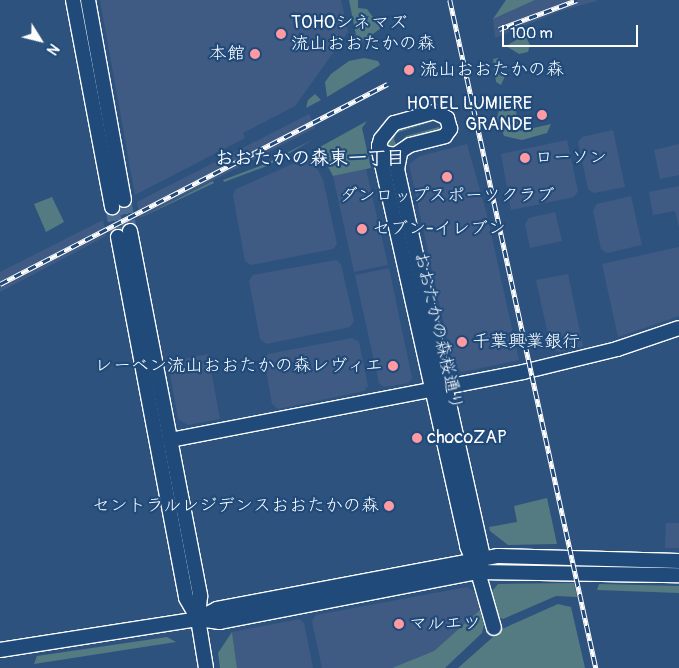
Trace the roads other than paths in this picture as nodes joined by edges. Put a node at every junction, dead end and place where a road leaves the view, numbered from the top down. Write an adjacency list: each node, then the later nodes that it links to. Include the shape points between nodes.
1 (73, 0): 2 (street, via 118,203)
2 (88, 0)
3 (380, 146): 4 (street, via 385,154); 4 (street, via 384,134 394,123 434,112 447,118 450,129 445,136 410,144); 6 (street, おおたかの森桜通り)
4 (400, 154): 6 (street, おおたかの森桜通り, via 397,169)
5 (679, 328): 6 (street, via 586,358)
6 (438, 389): 7 (street); 9 (street, おおたかの森桜通り)
7 (170, 440): 11 (street, via 200,596); 11 (street, via 124,234 186,598)
8 (679, 561): 9 (street, via 560,557)
9 (477, 563): 10 (street); 11 (street, via 217,609); 12 (street, おおたかの森桜通り)
10 (679, 575)
11 (198, 619): 13 (street); 14 (street)
12 (494, 628)
13 (0, 650)
14 (206, 668)

